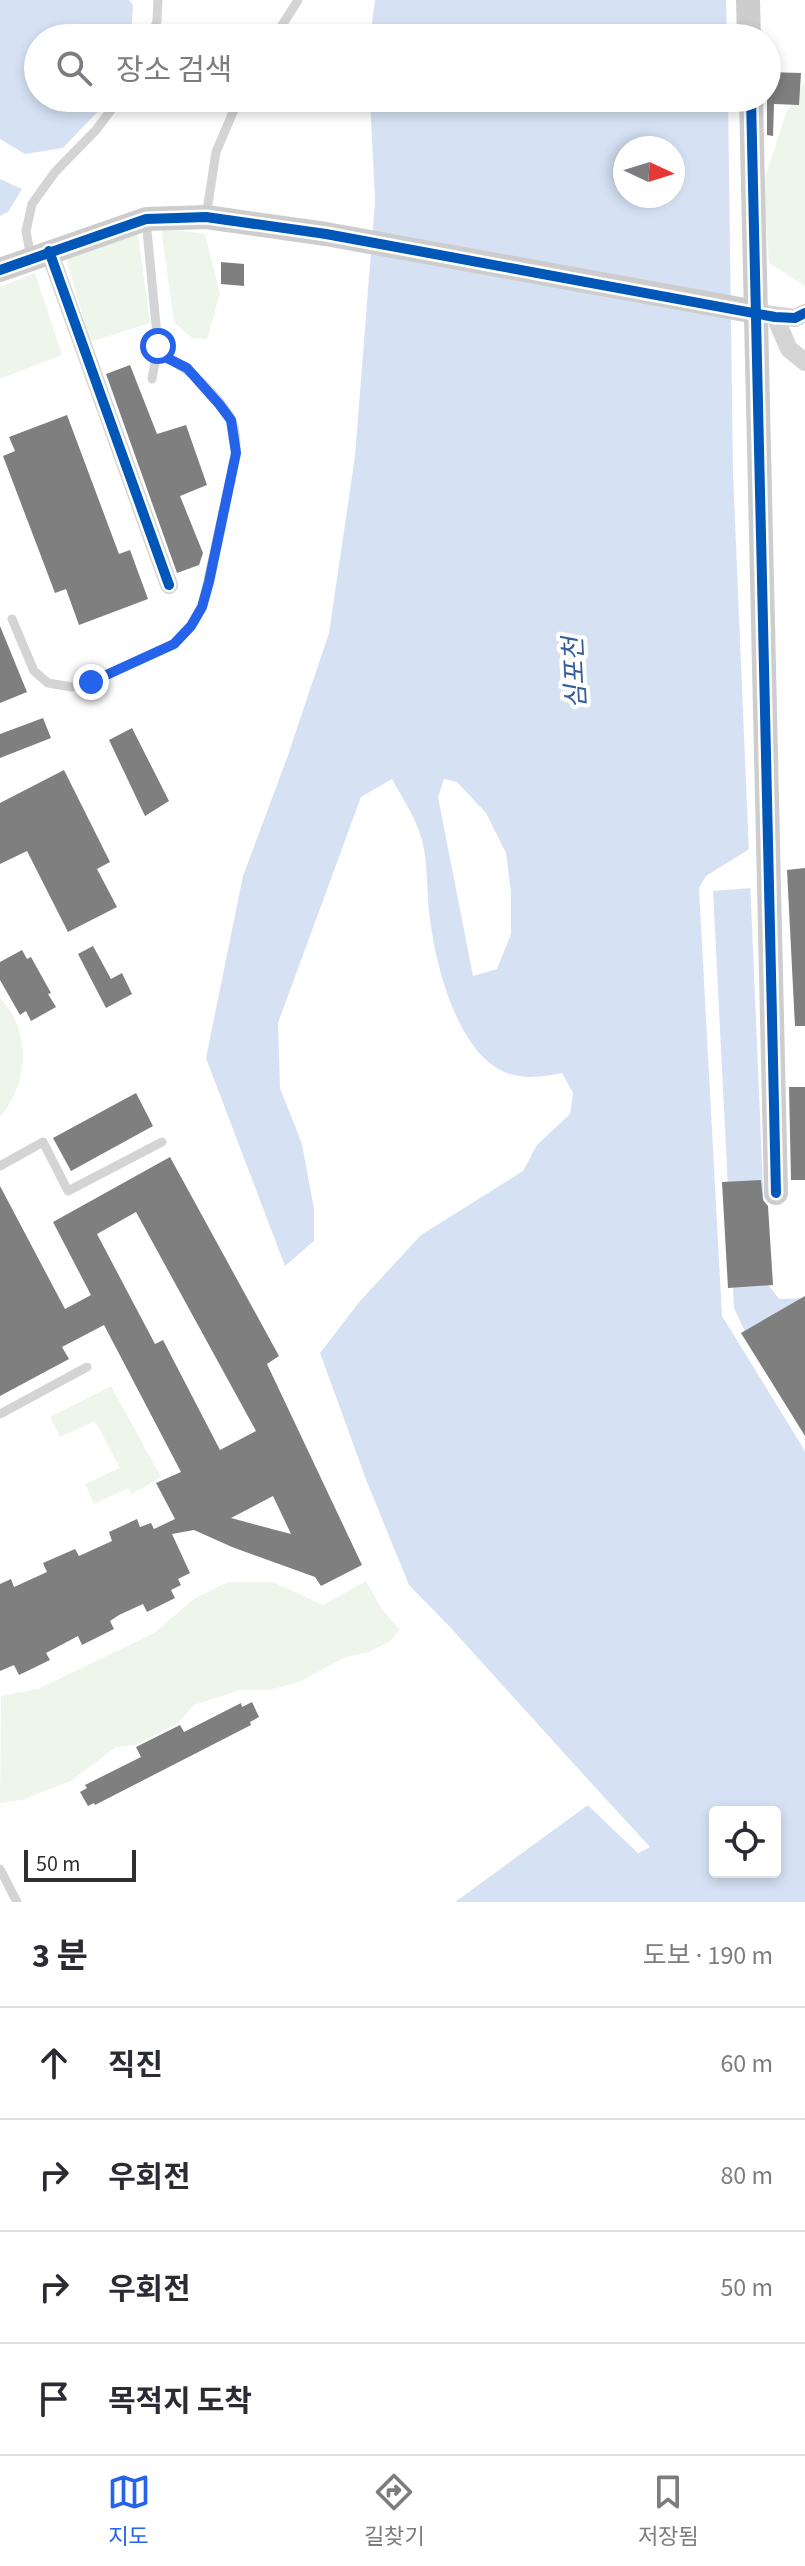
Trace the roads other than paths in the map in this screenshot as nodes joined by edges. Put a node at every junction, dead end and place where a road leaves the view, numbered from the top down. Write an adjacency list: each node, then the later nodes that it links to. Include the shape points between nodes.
1 (158, 0): 4 (lane)
2 (298, 0): 5 (lane)
3 (748, 0): 6 (street)
4 (156, 24)
5 (283, 24)
6 (749, 24)
7 (110, 112): 12 (lane, via 32,204 26,231)
8 (233, 112): 10 (lane, via 216,152)
9 (752, 112): 15 (street)
10 (206, 217): 11 (street); 15 (street)
11 (146, 219): 12 (street); 16 (lane)
12 (40, 254): 13 (street); 19 (street)
13 (0, 270)
14 (805, 313): 15 (street, via 795,318)
15 (765, 314): 17 (street); 23 (street)
16 (157, 353): 18 (lane); 20 (lane, via 187,368 231,420 235,435 236,453 202,607 174,644 72,687 48,683 34,671)
17 (805, 362)
18 (152, 379)
19 (169, 585)
20 (12, 619)
21 (162, 1142): 22 (lane, via 68,1191 43,1142)
22 (0, 1166)
23 (776, 1193)
24 (87, 1367): 25 (lane)
25 (0, 1414)
26 (0, 1869): 27 (lane)
27 (17, 1902)

